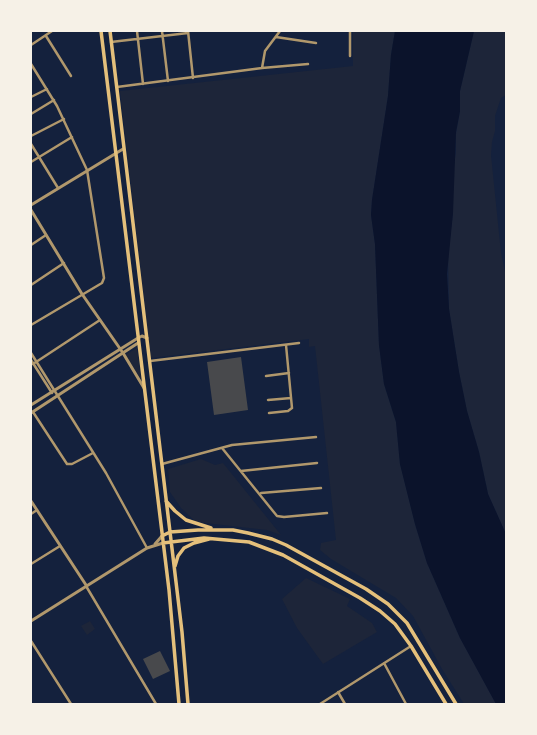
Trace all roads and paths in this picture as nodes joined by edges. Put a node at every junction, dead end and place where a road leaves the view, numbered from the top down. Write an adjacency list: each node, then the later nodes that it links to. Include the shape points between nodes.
1 (52, 31): 9 (street)
2 (110, 31): 13 (main road)
3 (137, 31): 12 (street)
4 (162, 31): 10 (street)
5 (280, 31): 11 (street)
6 (350, 31): 16 (street)
7 (100, 32): 34 (main road)
8 (188, 32): 10 (street); 21 (street)
9 (46, 36): 15 (street); 20 (street)
10 (163, 36): 12 (street); 22 (street)
11 (275, 36): 14 (street); 19 (street, via 265,51)
12 (138, 39): 13 (street); 23 (street)
13 (111, 42): 24 (main road)
14 (316, 43)
15 (31, 45)
16 (350, 56)
17 (31, 64): 25 (street)
18 (308, 64): 19 (street)
19 (262, 68): 21 (street)
20 (71, 76)
21 (193, 78): 22 (street)
22 (168, 81): 23 (street)
23 (143, 84): 24 (street)
24 (117, 87): 33 (main road)
25 (47, 89): 26 (street); 27 (street)
26 (31, 98)
27 (54, 100): 28 (street); 29 (street)
28 (31, 114)
29 (64, 119): 30 (street); 31 (street)
30 (31, 136)
31 (72, 137): 35 (street); 37 (street)
32 (31, 144): 35 (street)
33 (123, 149): 34 (street); 49 (main road)
34 (117, 152): 37 (street); 48 (main road)
35 (39, 157): 36 (street); 38 (street)
36 (31, 162)
37 (87, 170): 38 (street); 45 (street, via 104,280)
38 (58, 188): 39 (street)
39 (31, 204)
40 (31, 210): 41 (street)
41 (46, 235): 42 (street); 43 (street)
42 (31, 245)
43 (64, 263): 44 (street); 45 (street)
44 (31, 285)
45 (82, 294): 46 (street); 47 (street)
46 (100, 320): 53 (street); 58 (street)
47 (31, 325)
48 (138, 338): 49 (street); 50 (main road); 53 (street)
49 (147, 338): 57 (main road)
50 (138, 343): 55 (street); 61 (main road)
51 (299, 343): 52 (street)
52 (286, 345): 57 (street); 59 (street)
53 (120, 349): 55 (street); 62 (street)
54 (31, 352): 58 (street)
55 (123, 353): 61 (street); 63 (street)
56 (31, 360): 58 (street)
57 (150, 361): 73 (main road)
58 (35, 362): 62 (street)
59 (288, 373): 60 (street); 64 (street)
60 (266, 376)
61 (144, 389): 84 (main road)
62 (53, 391): 63 (street); 66 (street)
63 (58, 396): 67 (street); 71 (street)
64 (291, 398): 65 (street); 68 (street, via 290,410)
65 (268, 400)
66 (31, 405)
67 (32, 413): 71 (street, via 67,464)
68 (269, 413)
69 (316, 437): 70 (street, via 238,444)
70 (222, 448): 73 (street); 74 (street)
71 (93, 453): 90 (street)
72 (317, 463): 74 (street)
73 (162, 464): 77 (main road)
74 (241, 471): 76 (street)
75 (321, 488): 76 (street)
76 (260, 493): 80 (street, via 280,517)
77 (166, 500): 82 (main road, via 186,520); 83 (main road)
78 (31, 501): 79 (street)
79 (37, 510): 81 (street); 89 (street)
80 (326, 513)
81 (31, 514)
82 (216, 530): 83 (main road); 107 (main road, via 241,531 272,539 382,600 407,623)
83 (170, 532): 84 (main road); 86 (main road)
84 (162, 536): 87 (main road); 88 (street)
85 (215, 538): 86 (main road); 92 (main road, via 184,548); 96 (main road, via 249,542 282,555 380,611 395,624)
86 (171, 540): 87 (main road); 92 (main road)
87 (163, 543): 88 (street); 101 (main road, via 175,641)
88 (155, 544): 90 (street)
89 (60, 546): 91 (street); 93 (street)
90 (147, 548): 93 (street)
91 (31, 564)
92 (174, 567): 102 (main road)
93 (86, 585): 94 (street); 100 (street)
94 (31, 621)
95 (31, 642): 99 (street)
96 (411, 646): 97 (street); 106 (main road)
97 (384, 663): 98 (street); 105 (street)
98 (338, 692): 103 (street); 104 (street)
99 (71, 704)
100 (156, 704)
101 (179, 704)
102 (188, 704)
103 (320, 704)
104 (345, 704)
105 (406, 704)
106 (446, 704)
107 (456, 704)

